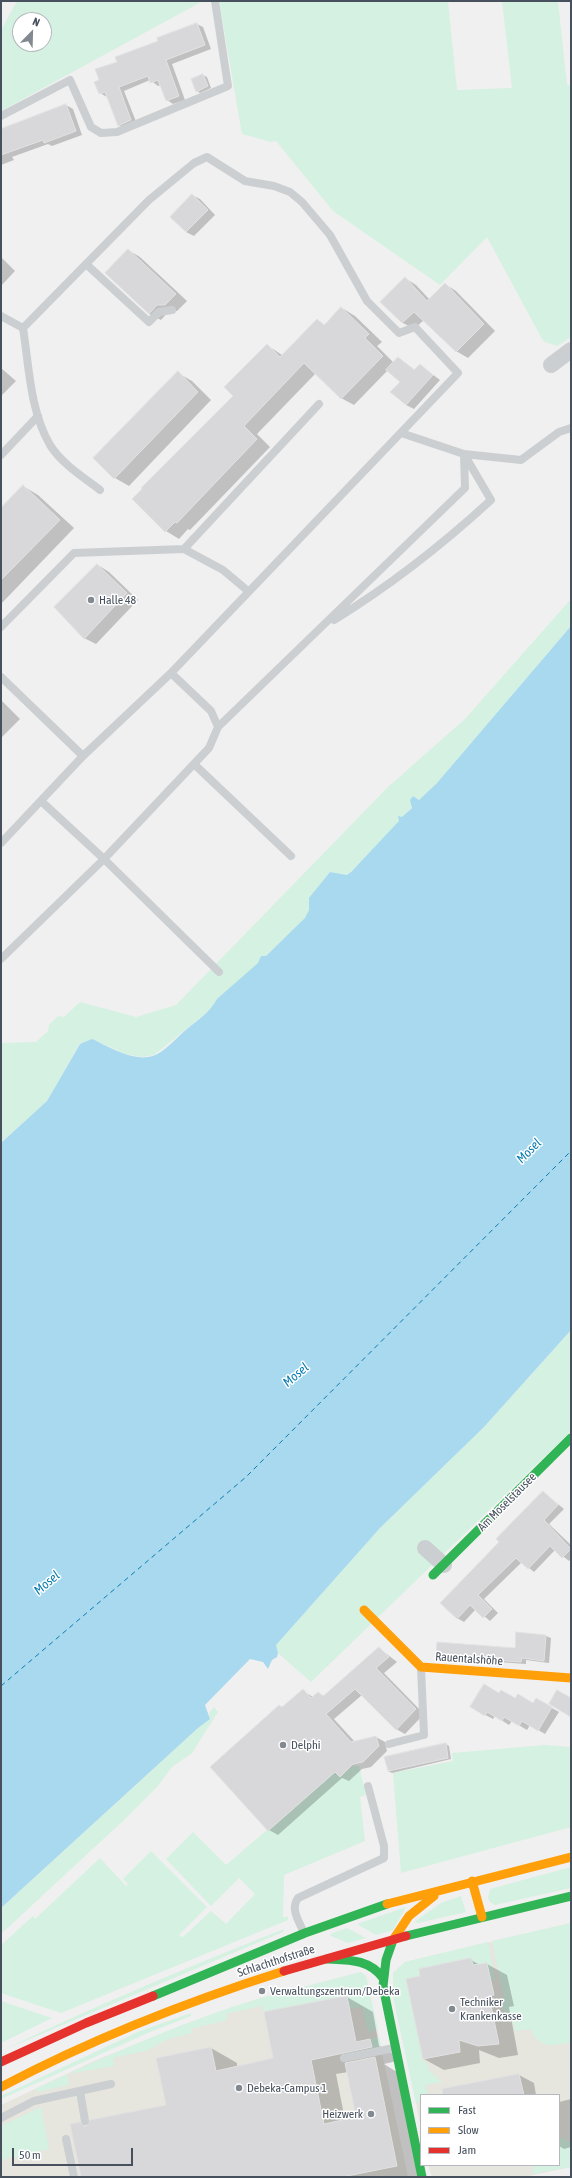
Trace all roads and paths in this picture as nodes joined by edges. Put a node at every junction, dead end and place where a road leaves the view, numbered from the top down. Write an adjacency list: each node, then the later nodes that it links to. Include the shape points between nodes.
1 (215, 1): 2 (lane, via 228,86 117,132 101,133 91,127 70,80)
2 (1, 116)
3 (86, 264): 4 (lane, via 149,322 159,312); 6 (lane); 12 (lane, via 149,200 194,163 207,158 245,181 274,186 290,192 330,235 366,301 400,333 415,327 458,373)
4 (172, 310)
5 (1, 316): 6 (lane)
6 (23, 328): 10 (lane)
7 (571, 350): 8 (street)
8 (551, 365)
9 (319, 404): 16 (lane)
10 (38, 416): 14 (lane); 15 (lane, via 50,446 71,468)
11 (571, 428): 13 (lane, via 559,432 521,460)
12 (401, 433): 13 (lane); 17 (lane)
13 (464, 454): 19 (lane, via 465,488); 19 (lane, via 491,500 467,523 392,584)
14 (1, 455)
15 (100, 490)
16 (184, 549): 17 (lane, via 223,570); 18 (lane, via 74,553)
17 (248, 591): 20 (lane)
18 (1, 627)
19 (320, 629): 22 (lane)
20 (171, 673): 22 (lane, via 211,711); 23 (lane)
21 (1, 677): 23 (lane)
22 (218, 727): 24 (lane, via 209,748)
23 (83, 756): 25 (lane)
24 (194, 764): 27 (lane); 28 (lane)
25 (41, 801): 26 (lane); 28 (lane)
26 (1, 843)
27 (291, 856)
28 (104, 859): 29 (lane); 30 (lane)
29 (1, 960)
30 (219, 972)
31 (571, 1438): 33 (main road, Am Moselstausee)
32 (425, 1548): 33 (street, Am Moselstausee)
33 (439, 1570)
34 (364, 1610): 35 (main road, Rauentalshöhe)
35 (421, 1667): 36 (main road, Rauentalshöhe); 37 (lane, via 424,1735)
36 (571, 1678)
37 (389, 1744)
38 (368, 1786): 44 (lane, Schlachthofstraße, via 384,1846 384,1858 298,1898 294,1909)
39 (571, 1857): 40 (main road, Schlachthofstraße)
40 (472, 1881): 41 (main road, Schlachthofstraße); 43 (main road)
41 (445, 1888): 44 (main road, Schlachthofstraße, via 394,1902); 46 (main road, via 418,1907)
42 (571, 1896): 43 (main road, Schlachthofstraße)
43 (482, 1917): 46 (main road, Schlachthofstraße)
44 (305, 1933): 45 (main road); 53 (main road, Schlachthofstraße, via 93,2020)
45 (316, 1939)
46 (393, 1940): 48 (main road, Schlachthofstraße); 50 (main road)
47 (337, 1947): 48 (main road)
48 (346, 1952): 49 (main road, Schlachthofstraße)
49 (320, 1959): 50 (main road, via 363,1962 376,1968); 55 (main road, Schlachthofstraße, via 163,2013 89,2044)
50 (383, 1978): 51 (main road)
51 (395, 2048): 52 (lane); 61 (main road)
52 (344, 2058)
53 (1, 2062)
54 (111, 2084): 56 (lane)
55 (1, 2087)
56 (80, 2091): 57 (lane, via 34,2101); 58 (lane)
57 (1, 2118)
58 (85, 2121)
59 (66, 2139): 60 (lane)
60 (74, 2177)
61 (422, 2177)

